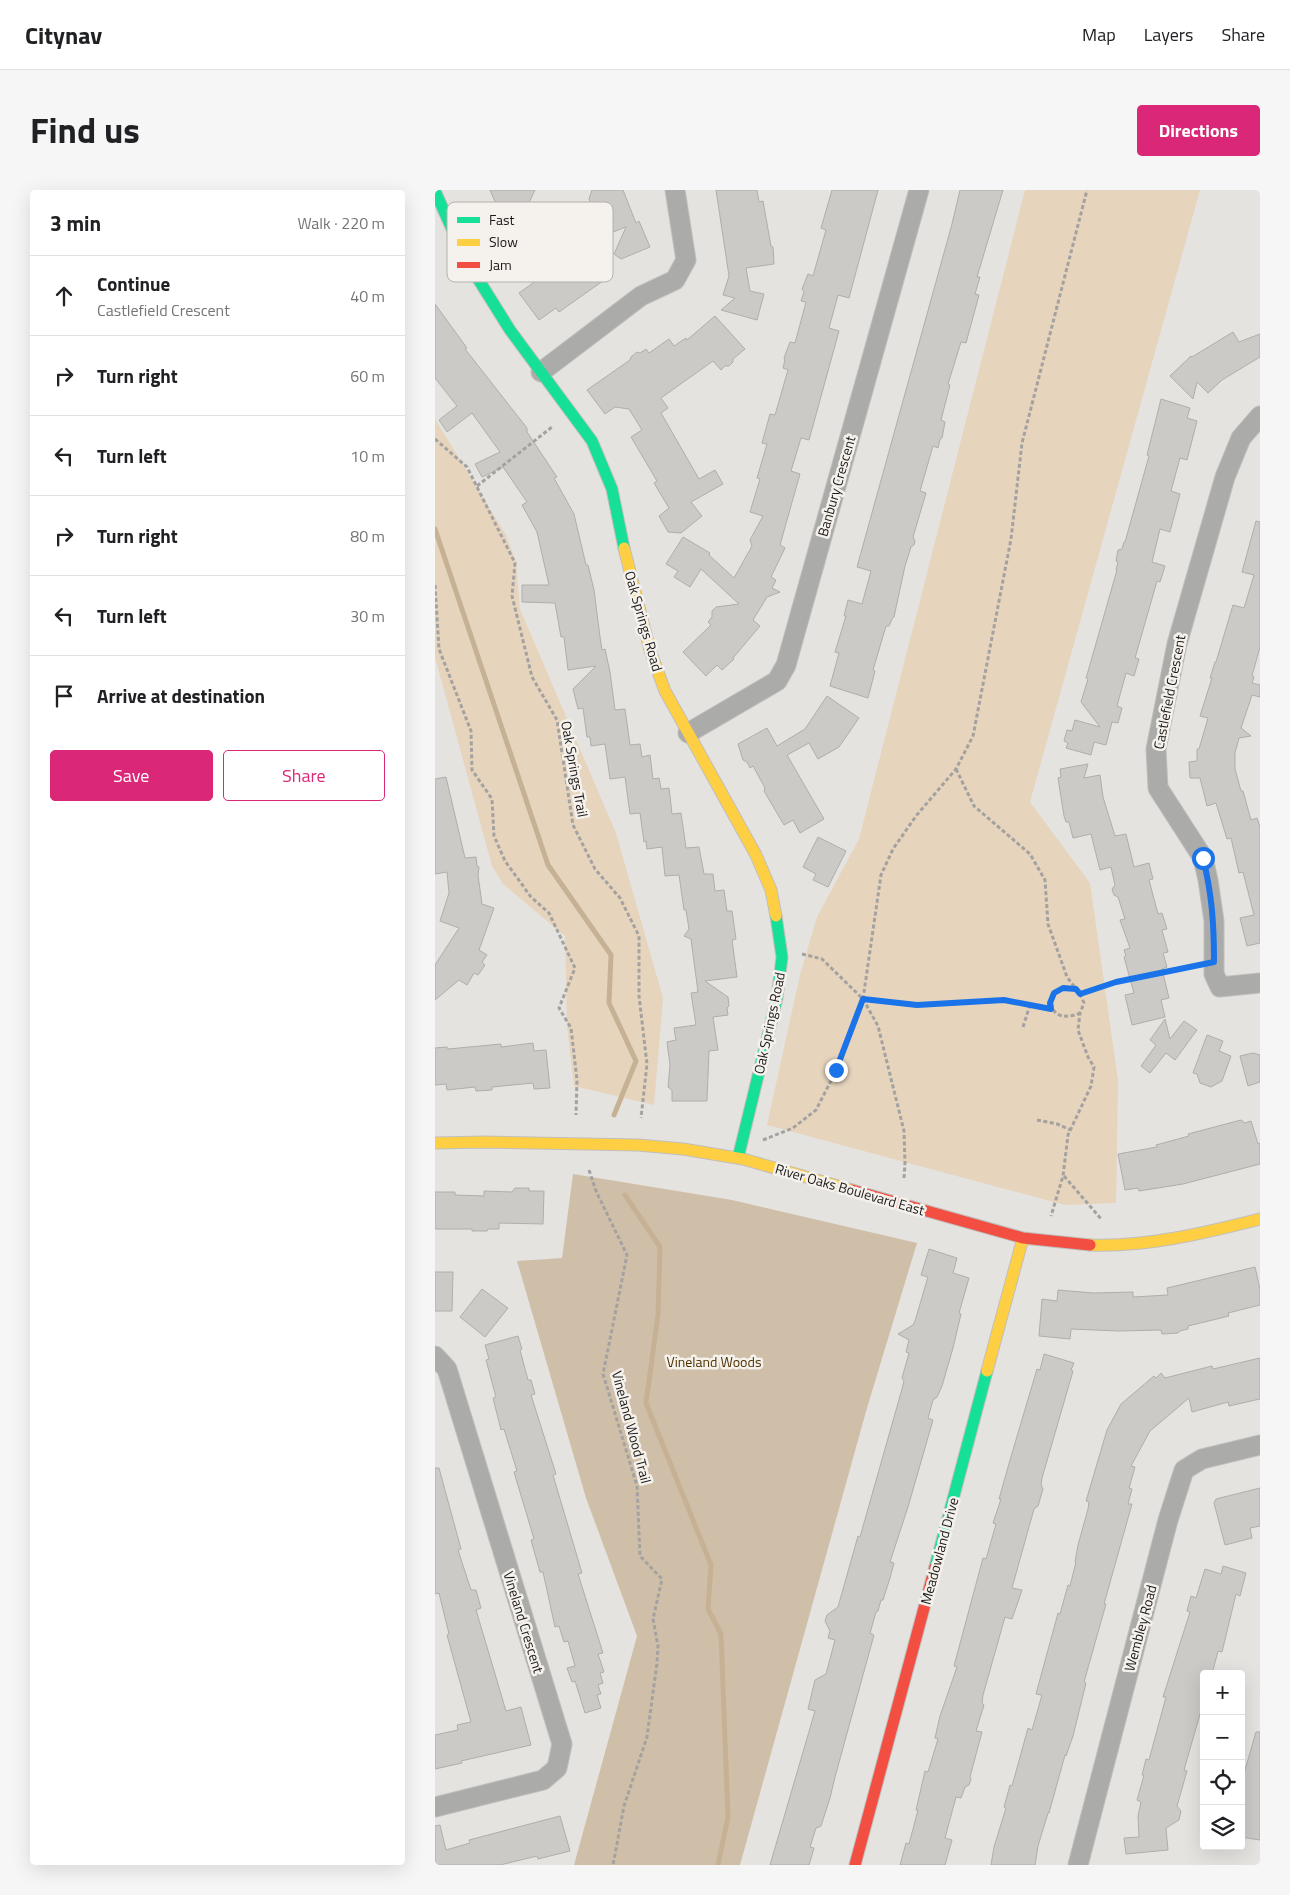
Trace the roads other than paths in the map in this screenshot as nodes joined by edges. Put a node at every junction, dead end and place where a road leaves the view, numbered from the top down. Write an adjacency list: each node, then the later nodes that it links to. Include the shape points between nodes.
1 (675, 190): 6 (street, via 686,260 675,280 641,296)
2 (919, 190): 8 (street, Banbury Crescent, via 787,665 777,681)
3 (435, 192): 4 (street, Oak Springs Road)
4 (447, 218)
5 (480, 282): 6 (street, Oak Springs Road)
6 (541, 372): 8 (street, Oak Springs Road, via 592,441 612,490 626,560 650,650 665,691)
7 (1260, 416): 9 (street, Castlefield Crescent, via 1241,438 1225,477 1177,644 1156,749 1158,788 1203,858 1214,921 1213,974 1220,987)
8 (688, 733): 11 (street, Oak Springs Road, via 756,855 771,890 782,957 777,998)
9 (1260, 983)
10 (435, 1143): 11 (street, River Oaks Boulevard East, via 661,1146)
11 (737, 1158): 13 (street, River Oaks Boulevard East)
12 (1260, 1219): 13 (street, River Oaks Boulevard East, via 1153,1243 1079,1245)
13 (1023, 1238): 17 (street, Meadowland Drive)
14 (435, 1356): 16 (street, Vineland Crescent, via 447,1369 561,1744 557,1768 543,1780)
15 (1260, 1445): 18 (street, Wembley Road, via 1202,1459 1184,1470)
16 (435, 1807)
17 (855, 1865)
18 (1078, 1865)

